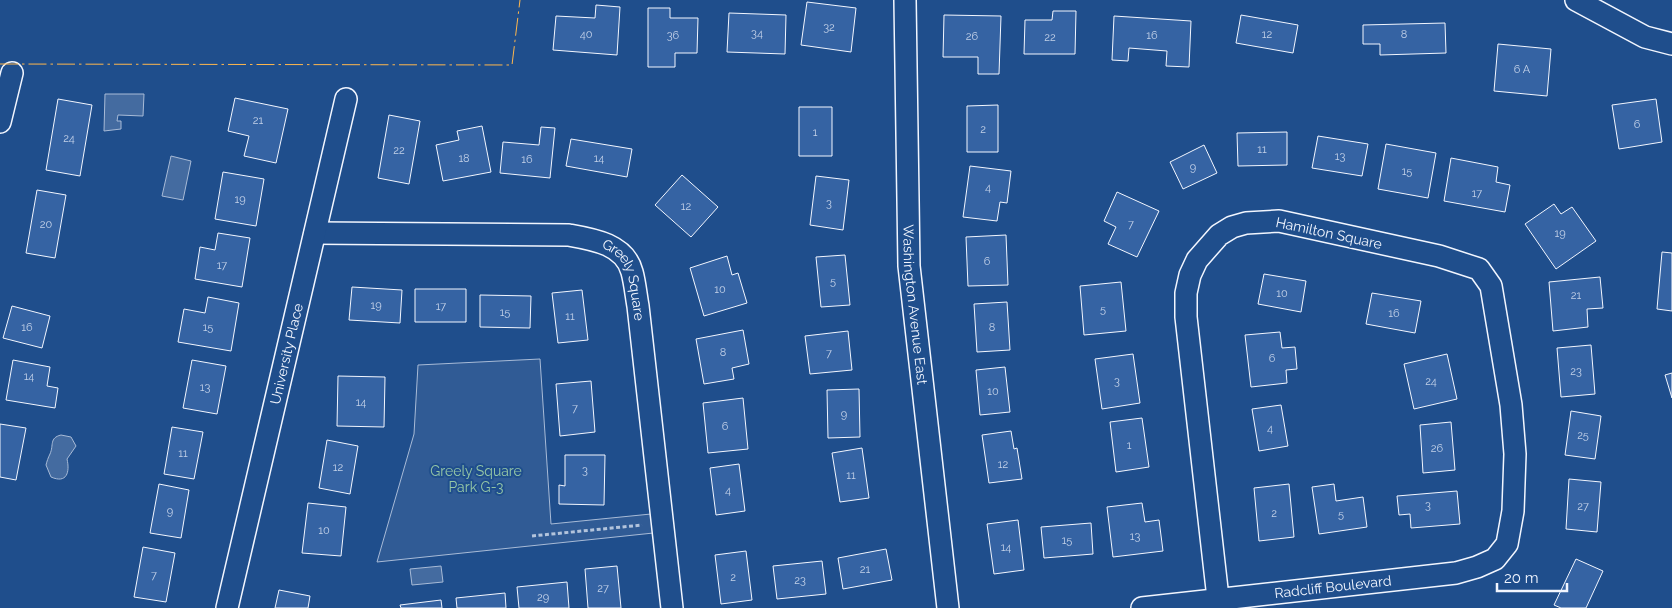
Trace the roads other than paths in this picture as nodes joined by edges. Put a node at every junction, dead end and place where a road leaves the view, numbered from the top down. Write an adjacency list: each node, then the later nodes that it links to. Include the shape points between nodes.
1 (905, 0): 12 (street, Washington Avenue East, via 909,266)
2 (1576, 0): 3 (street, via 1645,37)
3 (1672, 44)
4 (12, 73): 6 (street)
5 (346, 99): 7 (street, University Place)
6 (0, 122)
7 (315, 233): 10 (street, University Place); 11 (street, Greely Square, via 569,235 602,241 625,258 632,270 638,306)
8 (1509, 537): 9 (street, Radcliff Boulevard, via 1508,544 1495,558 1477,568 1456,573); 9 (street, Hamilton Square, via 1514,501 1513,425 1495,305 1486,276 1479,269 1439,256 1279,222 1246,223 1232,227 1206,247 1190,275 1186,293 1186,317)
9 (1218, 598): 13 (street, Radcliff Boulevard)
10 (227, 608)
11 (672, 608)
12 (948, 608)
13 (1142, 608)

